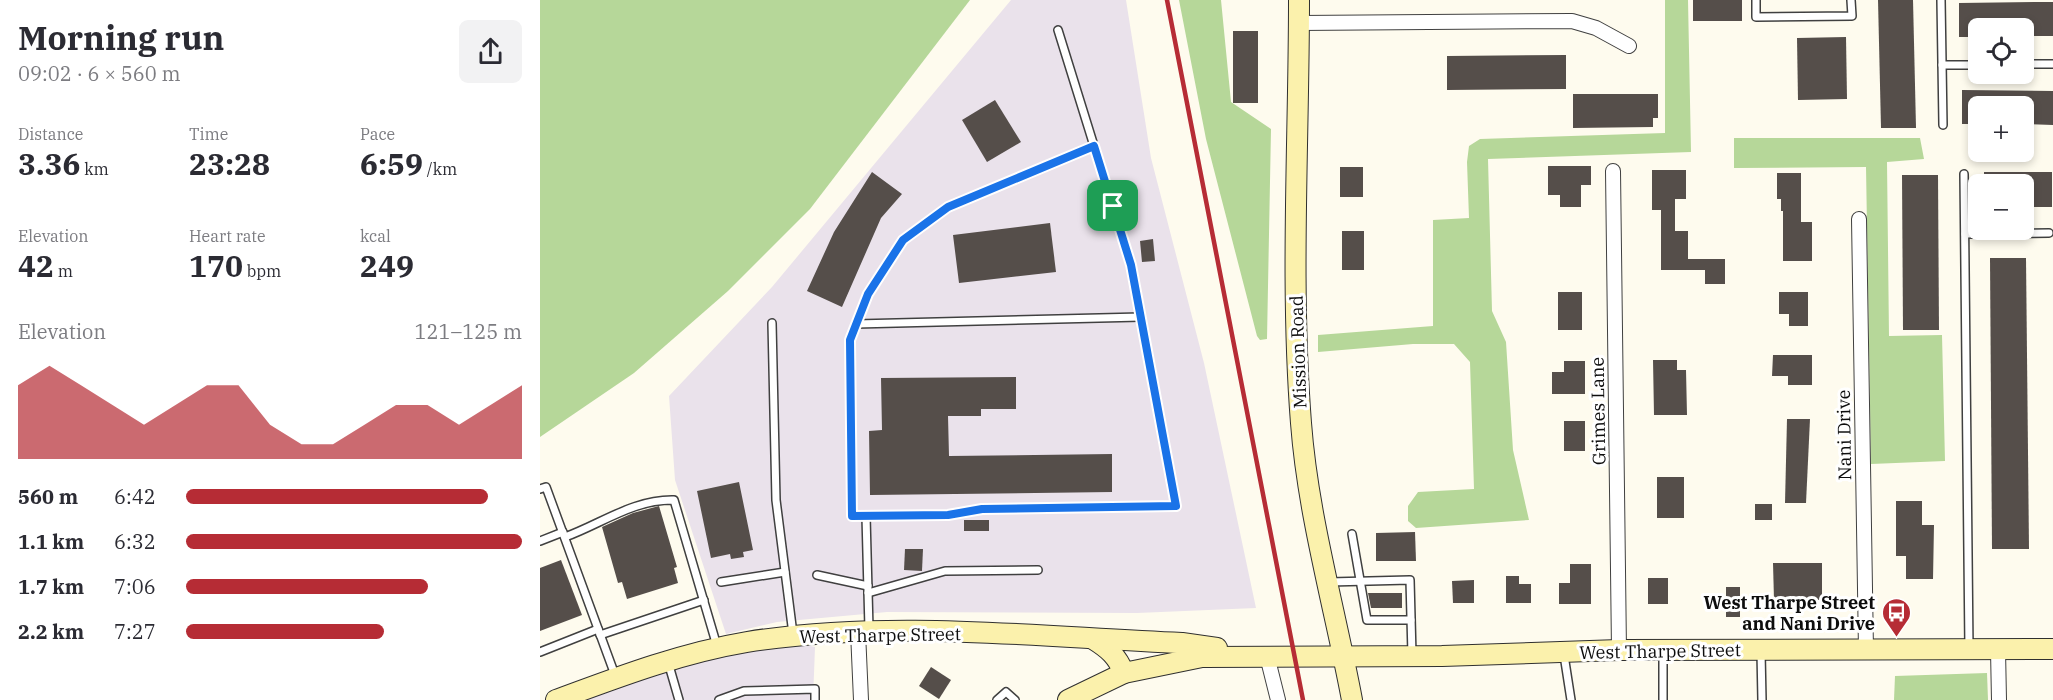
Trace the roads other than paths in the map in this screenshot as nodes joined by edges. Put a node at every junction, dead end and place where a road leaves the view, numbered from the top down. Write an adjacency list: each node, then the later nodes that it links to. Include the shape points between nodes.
1 (1299, 0): 5 (main road, Mission Road)
2 (1756, 0): 3 (lane, via 1756,17 1852,16)
3 (1851, 0)
4 (1941, 0): 10 (lane)
5 (1299, 23): 7 (street, via 1572,21 1596,28); 32 (main road, Mission Road, via 1296,293 1300,414)
6 (1058, 30): 13 (lane)
7 (1629, 46)
8 (2034, 64): 9 (lane)
9 (2053, 64)
10 (1942, 65): 11 (lane); 12 (lane)
11 (1968, 65)
12 (1943, 125)
13 (1094, 146): 19 (lane, via 1131,265); 21 (lane, via 948,207 903,240 868,294)
14 (1613, 171): 42 (street, Grimes Lane)
15 (1964, 174): 18 (lane)
16 (1859, 219): 45 (street, Nani Drive)
17 (2049, 233): 18 (lane)
18 (1965, 234): 46 (lane)
19 (1141, 317): 21 (lane); 23 (lane, via 1176,506 982,509 948,515)
20 (772, 322): 28 (lane, via 776,500)
21 (856, 324): 23 (lane, via 850,340 852,516)
22 (540, 489): 25 (lane, via 546,487)
23 (867, 516): 33 (lane)
24 (1352, 534): 30 (lane)
25 (564, 535): 26 (lane); 34 (lane, via 592,528 599,520 648,503 674,500); 36 (lane)
26 (540, 541)
27 (1038, 570): 33 (lane, via 945,571)
28 (785, 572): 31 (lane); 38 (lane)
29 (817, 575): 33 (lane)
30 (1360, 581): 32 (lane); 35 (lane, via 1367,620); 35 (lane, via 1410,580)
31 (722, 582)
32 (1329, 582): 51 (main road, Mission Road)
33 (868, 590): 37 (lane)
34 (704, 600): 36 (lane); 40 (lane)
35 (1411, 620): 52 (lane)
36 (599, 632): 48 (lane); 55 (lane)
37 (863, 632): 38 (main road, West Tharpe Street); 39 (main road, West Tharpe Street); 60 (street)
38 (793, 636): 40 (main road, West Tharpe Street)
39 (1093, 639): 50 (main road, West Tharpe Street, via 1182,643); 54 (main road, via 1110,649)
40 (718, 649): 53 (main road, West Tharpe Street)
41 (2053, 649): 47 (main road, West Tharpe Street)
42 (1619, 650): 43 (main road, West Tharpe Street); 49 (main road, West Tharpe Street)
43 (1663, 650): 44 (main road, West Tharpe Street); 67 (lane)
44 (1761, 650): 45 (main road, West Tharpe Street); 68 (lane)
45 (1866, 650): 46 (main road, West Tharpe Street)
46 (1970, 650): 47 (main road, West Tharpe Street)
47 (1998, 650): 69 (street)
48 (540, 652)
49 (1564, 652): 52 (main road, West Tharpe Street); 66 (lane)
50 (1267, 656): 51 (main road, West Tharpe Street); 54 (main road, via 1202,657); 64 (street)
51 (1344, 656): 52 (main road, West Tharpe Street); 65 (main road, Mission Road)
52 (1412, 656)
53 (667, 661): 55 (main road, West Tharpe Street); 57 (lane)
54 (1124, 673): 63 (main road)
55 (616, 678): 56 (main road, West Tharpe Street)
56 (556, 700)
57 (679, 700)
58 (719, 700): 59 (lane, via 744,691 815,689)
59 (815, 700)
60 (861, 700)
61 (997, 700): 62 (lane, via 1006,692)
62 (1015, 700)
63 (1068, 700)
64 (1278, 700)
65 (1352, 700)
66 (1572, 700)
67 (1663, 700)
68 (1762, 700)
69 (1999, 700)

